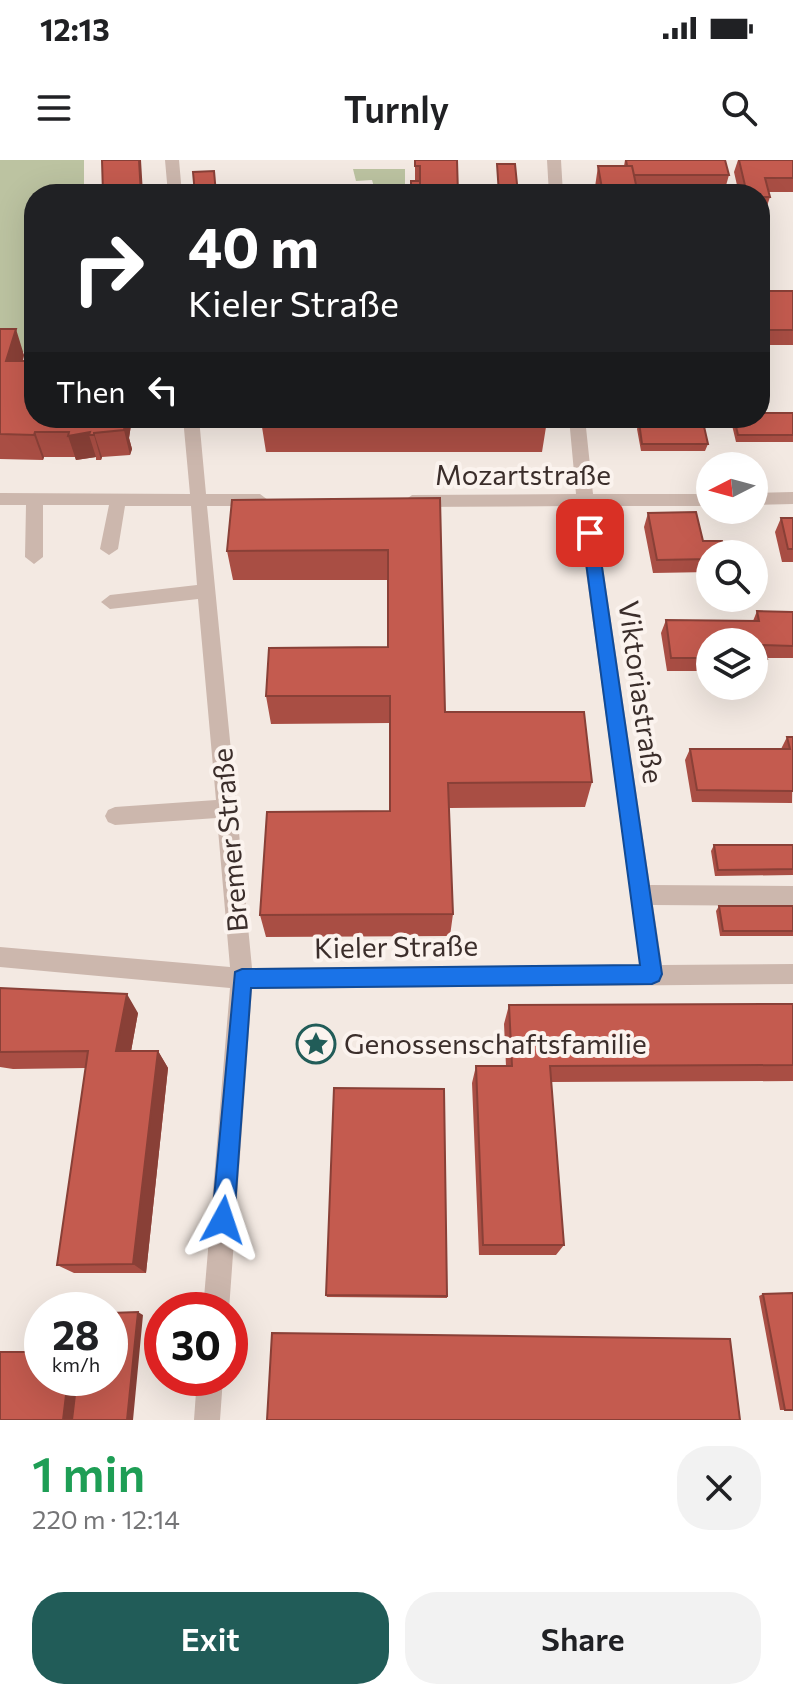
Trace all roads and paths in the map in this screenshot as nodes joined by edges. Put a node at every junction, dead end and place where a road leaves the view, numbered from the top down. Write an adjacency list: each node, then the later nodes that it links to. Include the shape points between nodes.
1 (172, 160): 3 (street)
2 (554, 160): 4 (street)
3 (174, 184)
4 (555, 184)
5 (192, 428): 12 (street, Bremer Straße)
6 (578, 428): 16 (street, Viktoriastraße)
7 (793, 498): 9 (street)
8 (0, 499): 10 (street)
9 (768, 499)
10 (35, 500): 11 (street); 18 (street)
11 (118, 500): 12 (street); 17 (street)
12 (198, 500): 13 (street); 19 (street, Bremer Straße)
13 (275, 500)
14 (696, 500): 16 (street, Mozartstraße)
15 (399, 501): 16 (street, Mozartstraße)
16 (585, 502): 23 (street, Viktoriastraße)
17 (109, 549)
18 (34, 557)
19 (207, 591): 20 (street); 21 (street, Bremer Straße)
20 (110, 602)
21 (229, 808): 22 (street); 28 (street, Bremer Straße)
22 (115, 816)
23 (641, 895): 24 (street); 26 (street, Viktoriastraße)
24 (793, 896)
25 (0, 957): 28 (street, Kieler Straße)
26 (652, 974): 27 (street, Kieler Straße); 28 (street, Kieler Straße)
27 (793, 974)
28 (242, 979): 29 (street, Bremer Straße)
29 (217, 1292)
30 (209, 1396): 31 (street)
31 (207, 1420)

